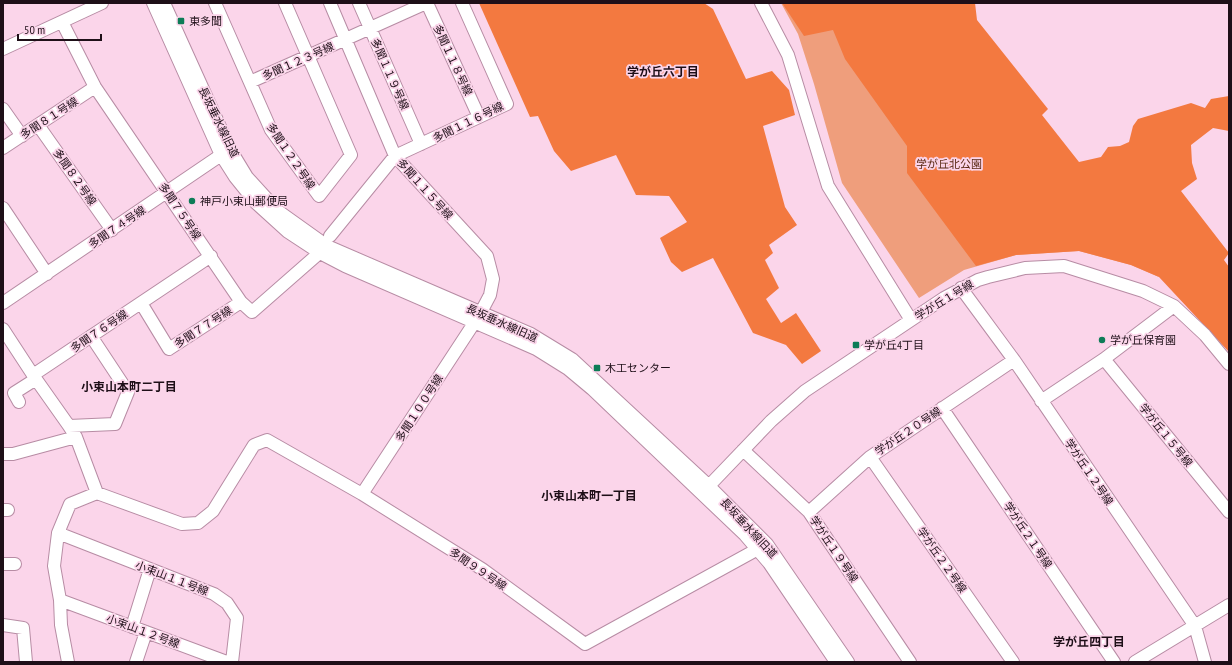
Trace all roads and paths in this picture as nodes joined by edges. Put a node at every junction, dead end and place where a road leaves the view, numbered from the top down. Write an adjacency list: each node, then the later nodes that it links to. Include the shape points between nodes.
1 (102, 3): 11 (street)
2 (153, 3): 24 (street, 長坂垂水線旧道)
3 (164, 3): 24 (street, 長坂垂水線旧道)
4 (215, 3): 16 (street, 多聞１２２号線)
5 (285, 3): 15 (street, 多聞１２２号線)
6 (330, 3): 13 (street, 多聞１１５号線)
7 (359, 3): 12 (street, 多聞１１９号線)
8 (426, 3): 12 (street, 多聞１２３号線); 19 (street, 多聞１１８号線)
9 (462, 3): 19 (street, 多聞１１６号線, via 508,104)
10 (761, 3): 38 (street, via 788,55 828,186)
11 (62, 22): 14 (street); 17 (street, 多聞７５号線)
12 (370, 28): 13 (street, 多聞１２３号線); 22 (street, 多聞１１９号線)
13 (346, 40): 15 (street, 多聞１２３号線); 25 (street, 多聞１１５号線)
14 (3, 49)
15 (308, 56): 16 (street, 多聞１２３号線); 16 (street, 多聞１２２号線, via 351,155 319,196 271,130)
16 (250, 82)
17 (95, 87): 20 (street, 多聞８１号線); 26 (street, 多聞７５号線)
18 (3, 109): 21 (street)
19 (479, 117): 22 (street, 多聞１１６号線)
20 (38, 125): 21 (street, 多聞８１号線); 28 (street, 多聞８２号線)
21 (22, 136): 23 (street, 多聞８１号線)
22 (421, 144): 25 (street, 多聞１１６号線)
23 (3, 148)
24 (225, 152): 26 (street, 多聞７４号線); 29 (street, 長坂垂水線旧道, via 256,203 288,232)
25 (395, 156): 29 (street); 37 (street, 多聞１１５号線, via 487,256 493,280 490,294)
26 (168, 192): 28 (street, 多聞７４号線); 30 (street, 多聞７５号線)
27 (3, 208): 31 (street)
28 (112, 230): 31 (street, 多聞７４号線)
29 (326, 245): 34 (street, via 252,312); 37 (street, 長坂垂水線旧道)
30 (211, 256): 34 (street, 多聞７５号線); 35 (street, 多聞７６号線)
31 (47, 274): 33 (street, 多聞７４号線)
32 (961, 288): 36 (street, 学が丘１号線, via 978,280 1025,268 1064,266 1143,291); 38 (street, 学が丘１号線); 42 (street, 学が丘１２号線)
33 (3, 302)
34 (241, 302): 35 (street, 多聞７７号線, via 169,348)
35 (141, 303): 40 (street, 多聞７６号線)
36 (1174, 306): 41 (street); 43 (street, 学が丘１号線, via 1205,335)
37 (477, 317): 53 (street, 長坂垂水線旧道, via 536,348 568,369); 55 (street, 多聞１００号線)
38 (912, 320): 50 (street, 学が丘１号線, via 793,400)
39 (3, 329): 44 (street)
40 (91, 336): 44 (street, 多聞７６号線); 48 (street, via 128,392 115,424)
41 (1104, 359): 45 (street); 57 (street, 学が丘１５号線)
42 (1014, 360): 45 (street, 学が丘１２号線); 47 (street, 学が丘２０号線)
43 (1229, 364)
44 (34, 377): 46 (street, 多聞７６号線, via 14,393); 48 (street)
45 (1041, 401): 64 (street, 学が丘１２号線)
46 (19, 402)
47 (942, 408): 52 (street, 学が丘２０号線); 76 (street, 学が丘２１号線)
48 (69, 426): 49 (street)
49 (76, 437): 51 (street, via 13,454); 54 (street)
50 (743, 450): 53 (street, 学が丘１号線); 56 (street, 学が丘１９号線)
51 (3, 454)
52 (870, 457): 56 (street, 学が丘２０号線); 75 (street, 学が丘２２号線)
53 (706, 490): 59 (street, 長坂垂水線旧道)
54 (97, 493): 55 (street, 多聞９９号線, via 182,524 198,523 213,511 254,445 267,440); 58 (street, via 70,504)
55 (362, 494): 59 (street, 多聞９９号線, via 482,569 585,644)
56 (809, 512): 74 (street, 学が丘１９号線)
57 (1229, 512)
58 (58, 533): 60 (street, 小束山１１号線); 61 (street, via 54,566)
59 (762, 547): 72 (street, 長坂垂水線旧道); 73 (street, 長坂垂水線旧道)
60 (150, 569): 65 (street); 71 (street, 小束山１１号線, via 214,594 227,603 237,618)
61 (60, 600): 65 (street, 小束山１２号線); 68 (street, via 61,626)
62 (1229, 605): 64 (street)
63 (3, 625): 67 (street, via 23,628)
64 (1195, 626): 77 (street); 78 (street, 学が丘１２号線)
65 (132, 627): 66 (street, 小束山１２号線)
66 (146, 632): 69 (street); 70 (street, 小束山１２号線)
67 (26, 662)
68 (68, 662)
69 (136, 662)
70 (226, 662)
71 (232, 662)
72 (836, 662)
73 (848, 662)
74 (910, 662)
75 (1013, 662)
76 (1114, 662)
77 (1135, 662)
78 (1205, 662)

